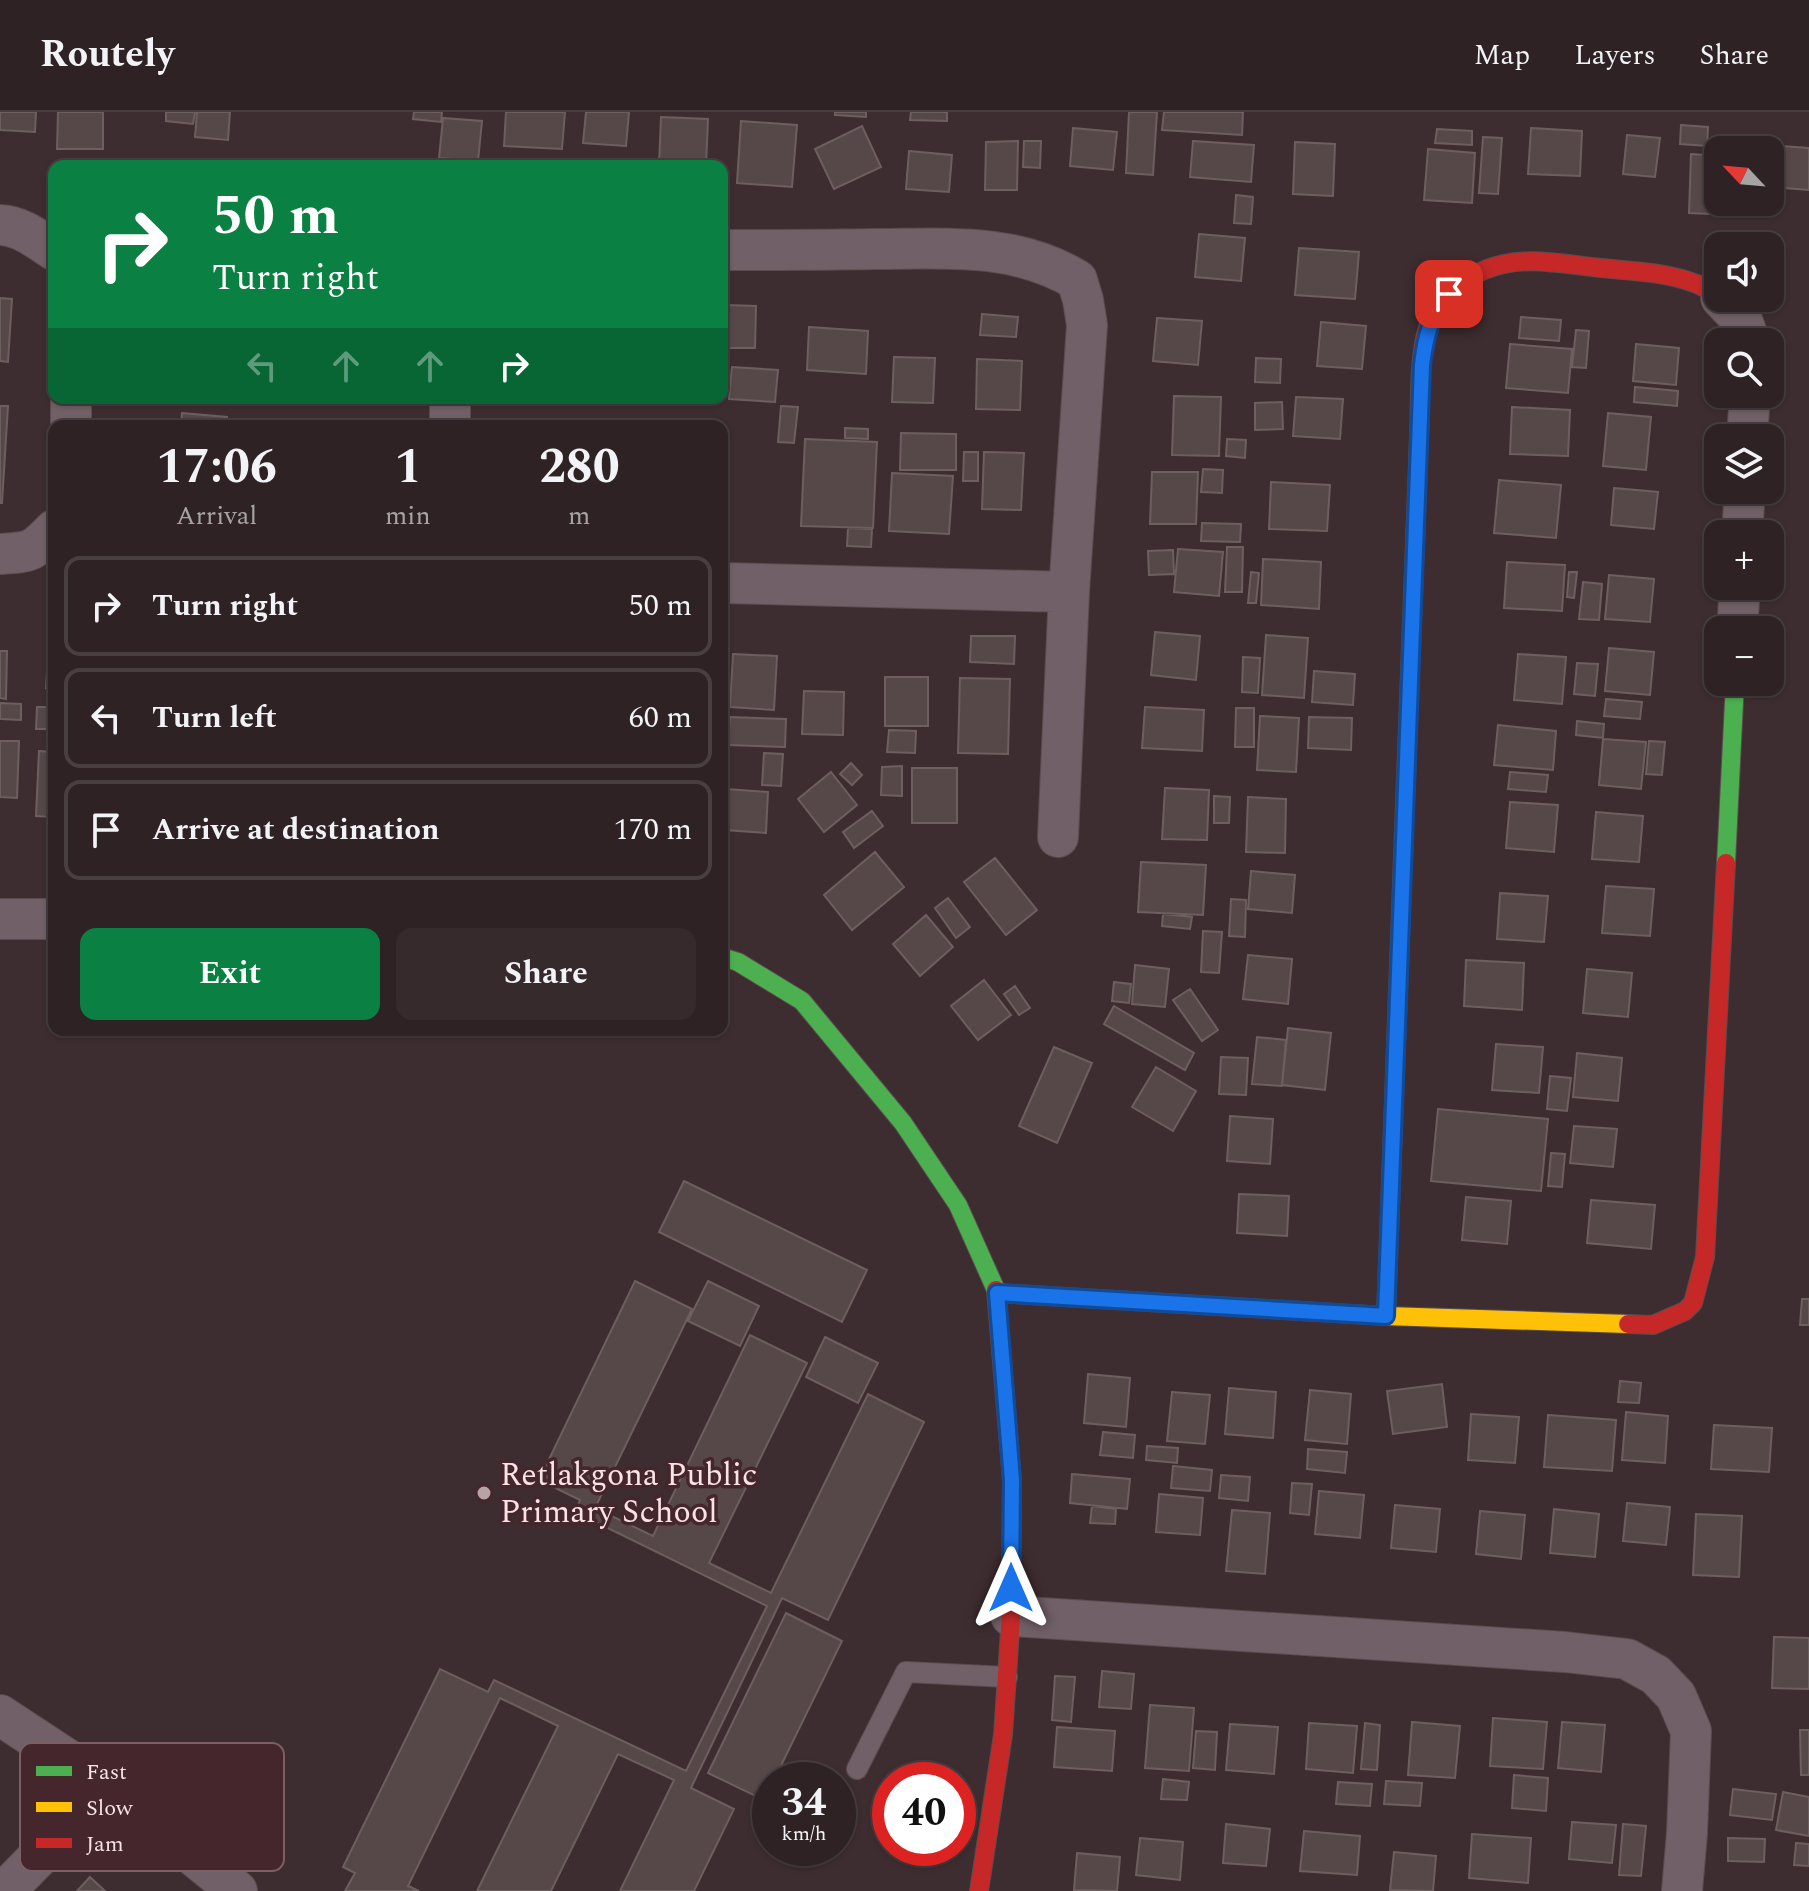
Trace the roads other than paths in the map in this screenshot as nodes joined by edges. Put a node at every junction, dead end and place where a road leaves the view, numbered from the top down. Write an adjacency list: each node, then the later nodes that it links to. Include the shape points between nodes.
1 (0, 225): 2 (street, via 19,229)
2 (48, 246)
3 (728, 250): 8 (street, via 1002,252 1045,263 1077,280 1087,325)
4 (1704, 288): 15 (street, via 1635,271 1530,261 1501,264 1449,294 1432,319 1422,365)
5 (48, 536): 6 (street, via 29,552)
6 (0, 554)
7 (728, 583): 8 (street)
8 (1069, 592): 10 (street)
9 (1734, 696): 15 (street, via 1705,1257 1693,1303 1653,1325)
10 (1058, 837)
11 (0, 919): 12 (street)
12 (48, 919)
13 (728, 959): 14 (street, via 802,1001 903,1123 958,1205)
14 (997, 1293): 15 (street); 16 (street, via 1012,1480)
15 (1386, 1316)
16 (1011, 1616): 17 (street); 26 (street, via 1627,1659 1646,1668 1676,1696 1691,1731)
17 (1007, 1677): 20 (lane, via 906,1672); 25 (street)
18 (0, 1715): 19 (street)
19 (43, 1743)
20 (857, 1769)
21 (25, 1871): 23 (street)
22 (212, 1871): 24 (street)
23 (5, 1891)
24 (237, 1891)
25 (979, 1891)
26 (1682, 1891)

